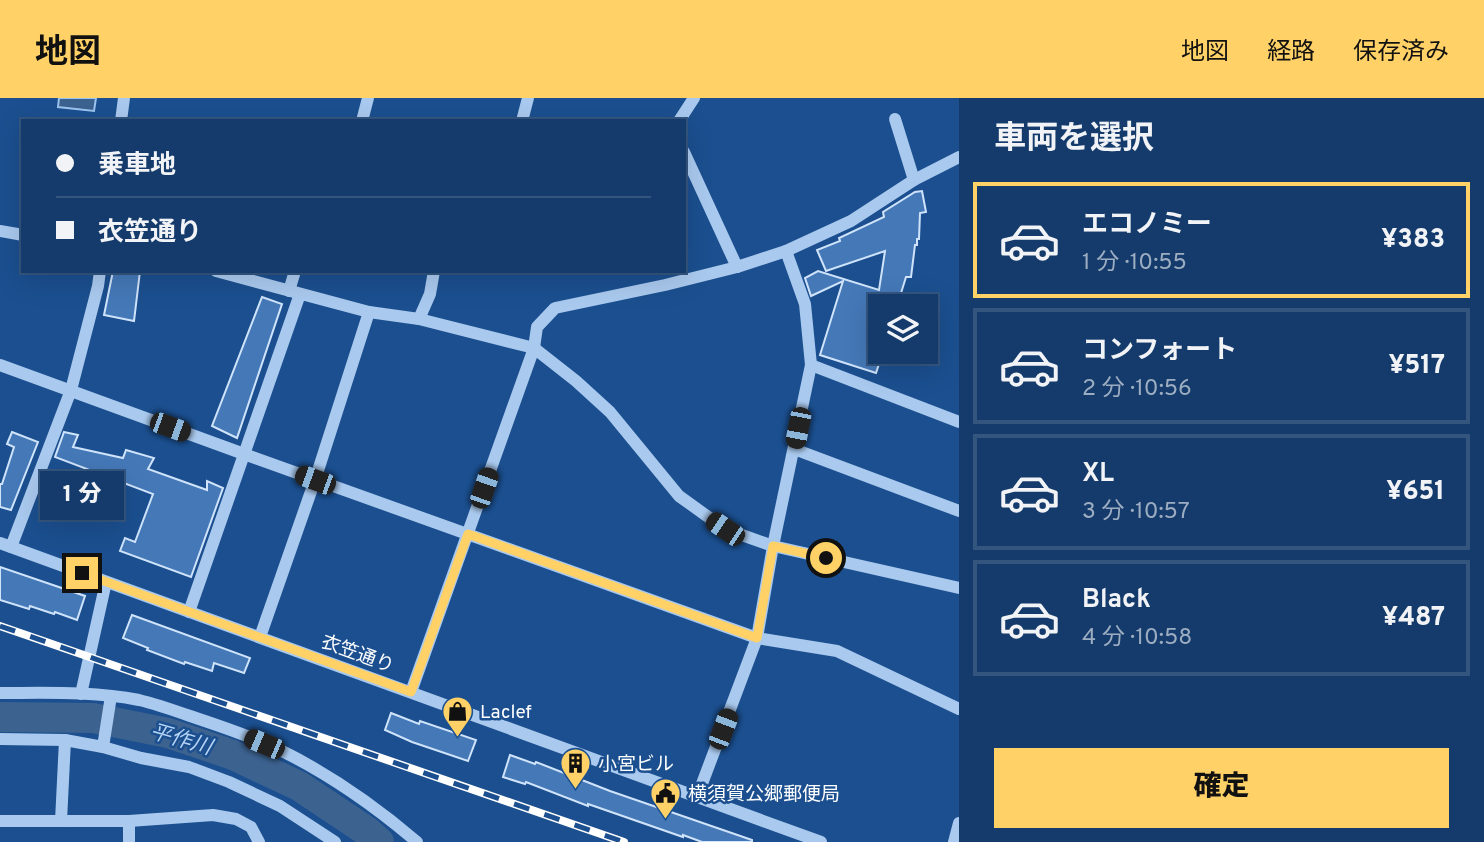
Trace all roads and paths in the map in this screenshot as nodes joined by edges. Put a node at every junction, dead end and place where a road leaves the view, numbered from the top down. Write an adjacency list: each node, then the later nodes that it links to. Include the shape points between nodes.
1 (124, 98): 5 (street)
2 (368, 98): 6 (street)
3 (528, 98): 7 (street)
4 (694, 98): 8 (street)
5 (121, 119)
6 (363, 119)
7 (523, 119)
8 (680, 119)
9 (895, 119): 12 (street)
10 (686, 156): 16 (street)
11 (959, 157): 12 (street)
12 (914, 180): 15 (street, via 851,221)
13 (0, 231): 14 (street)
14 (21, 235)
15 (786, 251): 16 (street); 26 (street, via 805,304)
16 (737, 267): 24 (street, via 555,308 537,327)
17 (100, 273): 27 (street)
18 (224, 273): 21 (street)
19 (295, 273): 21 (street)
20 (435, 273): 23 (street)
21 (295, 292): 22 (street); 30 (street)
22 (369, 312): 23 (street); 31 (street)
23 (419, 319): 24 (street)
24 (534, 348): 33 (street); 35 (street, via 610,412 679,496 725,529)
25 (0, 365): 27 (street)
26 (811, 365): 28 (street); 29 (street)
27 (71, 390): 30 (street); 34 (street)
28 (959, 422)
29 (794, 449): 32 (street); 35 (street)
30 (244, 454): 31 (street); 38 (street)
31 (315, 480): 33 (street); 39 (street)
32 (959, 511)
33 (468, 534): 40 (street); 41 (street)
34 (5, 545): 36 (street, 衣笠通り)
35 (773, 546): 37 (street); 40 (street)
36 (106, 582): 38 (street, 衣笠通り); 43 (street)
37 (959, 589)
38 (189, 612): 39 (street, 衣笠通り)
39 (260, 637): 41 (street, 衣笠通り)
40 (757, 638): 45 (street, via 837,651); 49 (street)
41 (411, 692): 49 (street, 衣笠通り)
42 (0, 693): 43 (street)
43 (80, 694): 44 (street)
44 (111, 698): 48 (street); 57 (street, via 170,709 280,750 376,809)
45 (959, 709)
46 (0, 739): 47 (street)
47 (65, 740): 48 (street); 51 (street)
48 (104, 745): 56 (street, via 229,782 280,806)
49 (697, 797): 58 (street, 衣笠通り)
50 (0, 821): 51 (street)
51 (61, 821): 52 (street)
52 (129, 821): 54 (street); 55 (street, via 213,815 251,827)
53 (959, 822): 59 (street)
54 (129, 842)
55 (259, 842)
56 (335, 842)
57 (417, 842)
58 (821, 842)
59 (954, 842)

